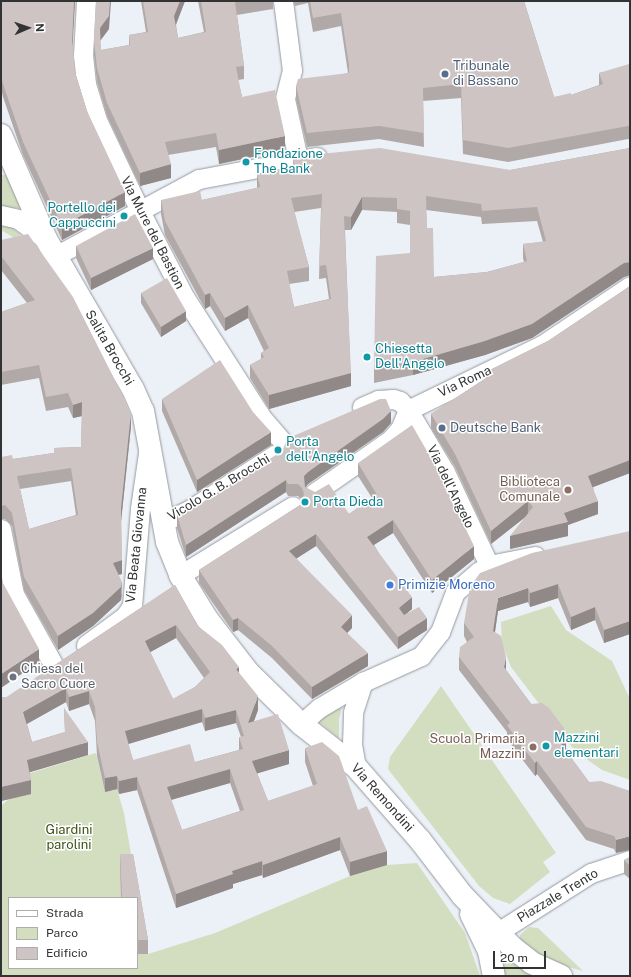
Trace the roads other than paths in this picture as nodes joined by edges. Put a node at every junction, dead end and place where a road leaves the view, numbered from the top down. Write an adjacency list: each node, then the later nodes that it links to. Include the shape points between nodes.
1 (86, 1): 6 (street, Via Mure del Bastion, via 83,55 86,84 97,120)
2 (283, 1): 5 (street, via 292,70 285,100)
3 (1, 134): 8 (main road, Salita Brocchi)
4 (336, 155): 5 (street)
5 (298, 159): 6 (street, via 199,179)
6 (140, 211): 8 (street); 12 (street, Via Mure del Bastion, via 185,298 262,418)
7 (1, 215): 8 (street, via 18,219)
8 (52, 247): 13 (main road, Salita Brocchi, via 133,389 143,411)
9 (630, 286): 10 (street, Via Roma, via 542,345)
10 (408, 410): 11 (street, via 400,402 386,399); 14 (street, via 400,429 390,440); 19 (street, Via dell'Angelo, via 445,472)
11 (343, 416)
12 (287, 443): 16 (street, Vicolo G. B. Brocchi, via 189,510)
13 (149, 444): 16 (main road, Salita Brocchi); 17 (street, Via Beata Giovanna, via 140,508 132,606 125,616 59,663 14,594)
14 (314, 494)
15 (293, 506): 20 (street)
16 (163, 522): 20 (main road, Salita Brocchi, via 167,542)
17 (1, 529)
18 (555, 551): 19 (street)
19 (489, 565): 21 (street, via 455,592 440,632 422,656)
20 (180, 575): 22 (main road, Via Remondini, via 207,619 248,672)
21 (362, 682): 22 (street, via 319,708); 23 (street, via 353,712 352,744)
22 (301, 724): 23 (main road, Via Remondini)
23 (356, 767): 25 (main road, Via Remondini, via 420,840)
24 (625, 862): 26 (street, Piazzale Trento, via 580,879)
25 (462, 895): 26 (main road, Via Remondini); 27 (main road, via 489,951)
26 (498, 932): 28 (main road, Via Remondini, via 532,963)
27 (494, 976)
28 (561, 976)

